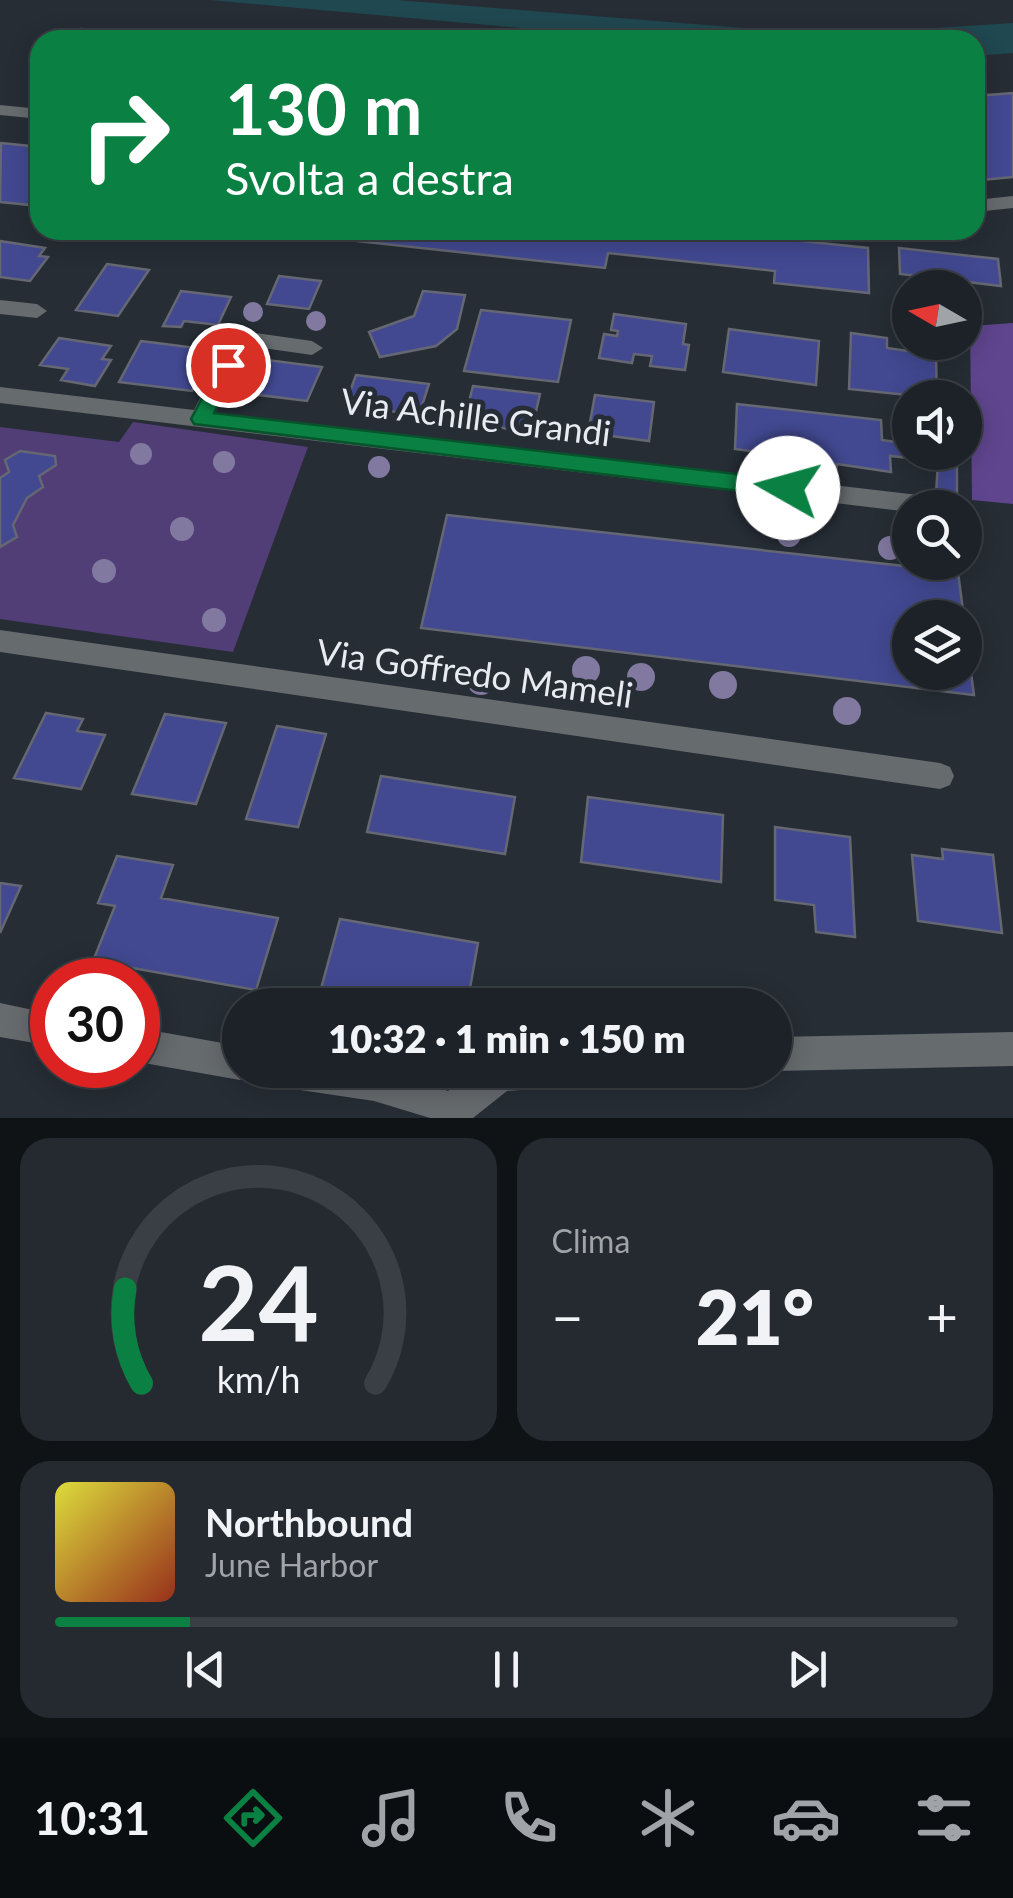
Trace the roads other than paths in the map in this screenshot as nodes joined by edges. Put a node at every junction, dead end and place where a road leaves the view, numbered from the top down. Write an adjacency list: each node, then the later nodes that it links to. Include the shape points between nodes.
1 (0, 110): 2 (street)
2 (30, 113)
3 (1013, 202): 4 (street)
4 (985, 205)
5 (0, 308): 6 (street)
6 (37, 311)
7 (312, 348): 9 (street, via 242,338)
8 (0, 395): 9 (street, Via Achille Grandi)
9 (201, 419): 10 (street, Via Achille Grandi)
10 (892, 501)
11 (0, 641): 12 (street, Via Goffredo Mameli)
12 (940, 776)
13 (0, 1020): 14 (street)
14 (30, 1026)
15 (160, 1049): 18 (street)
16 (1013, 1049): 17 (street)
17 (792, 1054)
18 (222, 1060)
19 (380, 1088): 21 (street, via 425,1096)
20 (487, 1088): 21 (street)
21 (453, 1114)

